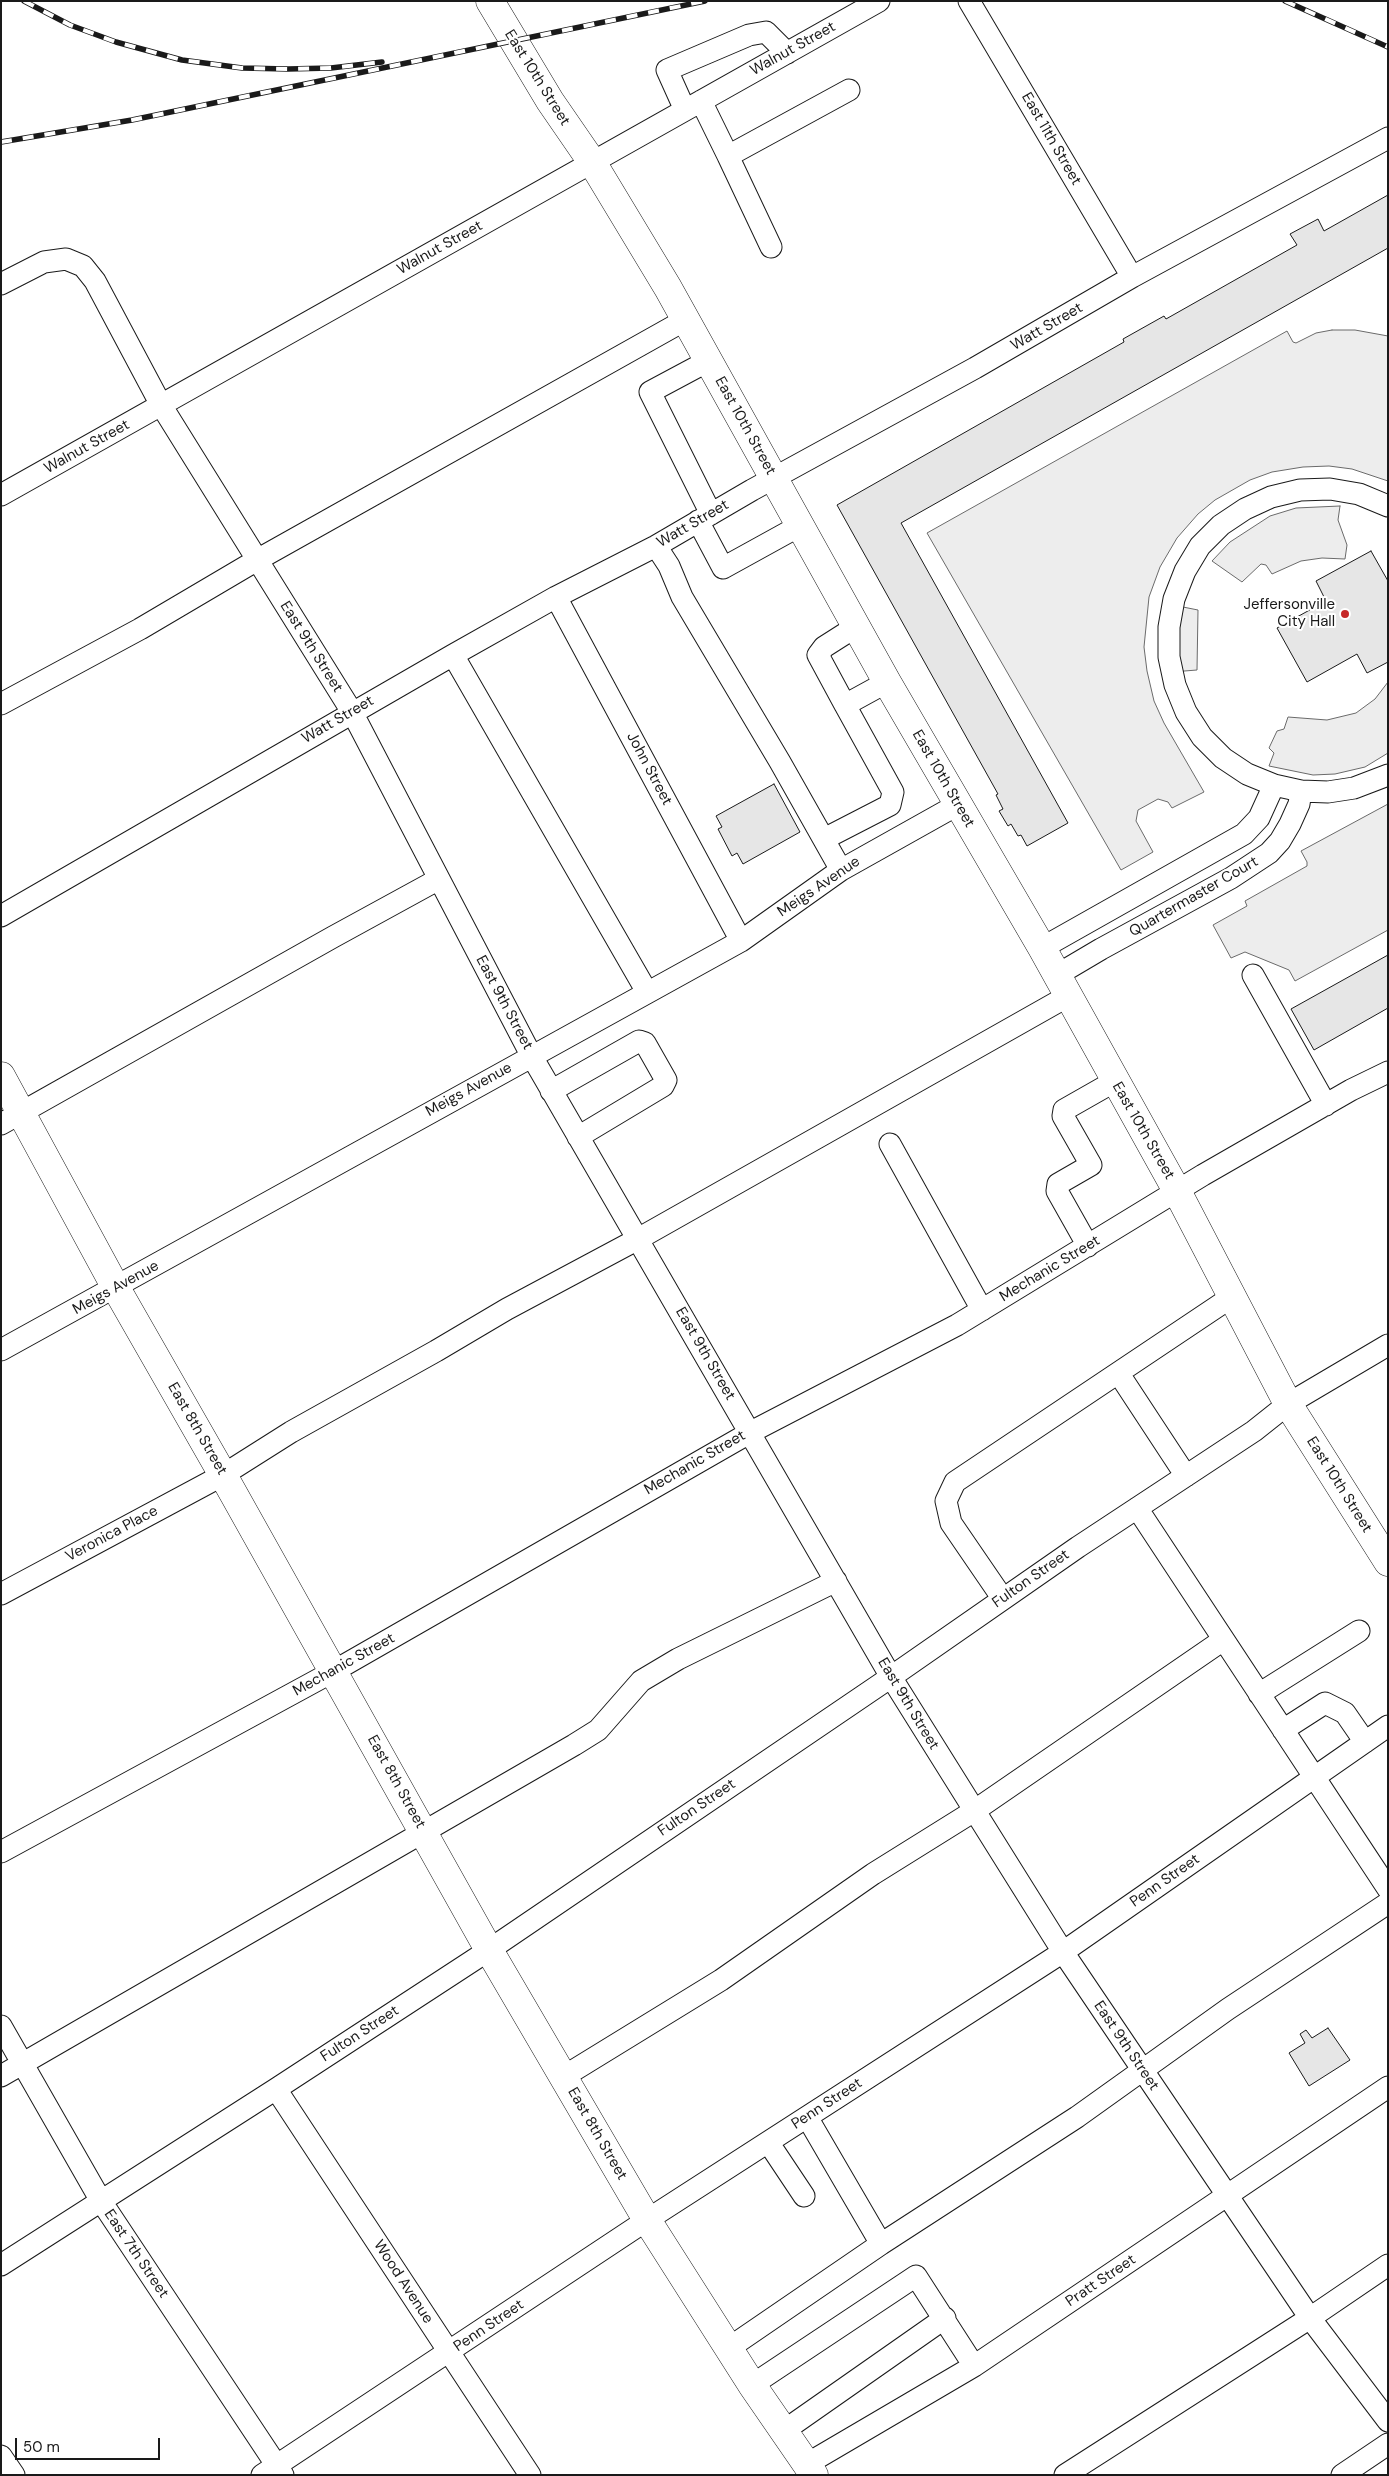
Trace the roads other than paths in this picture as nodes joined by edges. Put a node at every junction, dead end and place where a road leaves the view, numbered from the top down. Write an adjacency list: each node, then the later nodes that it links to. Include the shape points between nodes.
1 (490, 1): 9 (main road, East 10th Street, via 550,101)
2 (879, 1): 4 (street, Walnut Street)
3 (970, 1): 11 (street, East 11th Street)
4 (787, 53): 6 (street, Walnut Street); 6 (street, via 766,32 748,35 666,70)
5 (849, 90): 8 (street)
6 (693, 106): 8 (street); 9 (street, Walnut Street)
7 (1388, 138): 11 (street, Watt Street)
8 (728, 156): 10 (street)
9 (592, 162): 13 (main road, East 10th Street); 15 (street, Walnut Street)
10 (771, 247)
11 (1132, 277): 16 (street, Watt Street)
12 (1, 284): 15 (street, East 9th Street, via 44,262 66,259 83,266 95,281)
13 (686, 320): 14 (main road, East 10th Street); 22 (street)
14 (708, 361): 16 (main road, East 10th Street); 19 (street, via 650,392)
15 (161, 405): 17 (street, Walnut Street); 22 (street, East 9th Street)
16 (774, 478): 19 (street, Watt Street); 20 (main road, East 10th Street)
17 (1, 495)
18 (1388, 506): 31 (street, via 1359,494 1330,489 1300,490 1271,497 1244,509 1221,525 1200,546 1185,571 1174,598 1169,627 1169,657 1175,685 1186,712 1202,737 1216,751 1247,774)
19 (705, 518): 20 (street, via 724,568); 21 (street, Watt Street)
20 (800, 525): 24 (main road, East 10th Street)
21 (656, 546): 23 (street, Watt Street); 34 (street, via 670,566 682,597)
22 (257, 560): 27 (street, via 140,629); 29 (street, East 9th Street)
23 (556, 597): 25 (street, Watt Street); 38 (street, John Street)
24 (857, 626): 26 (main road, East 10th Street); 28 (street, via 824,647 818,655)
25 (453, 654): 29 (street, Watt Street); 42 (street)
26 (888, 682): 28 (street); 33 (main road, East 10th Street)
27 (1, 704)
28 (845, 705): 34 (street, via 893,792 890,805)
29 (352, 712): 36 (street, East 9th Street); 37 (street, Watt Street)
30 (1388, 775): 32 (street, via 1354,788 1328,792)
31 (1274, 785): 32 (street); 39 (street, Quartermaster Court, via 1260,818 1244,834)
32 (1301, 791): 41 (street, Quartermaster Court, via 1290,824 1269,853 1237,875 1101,949)
33 (957, 804): 35 (street, Meigs Avenue); 39 (main road, East 10th Street)
34 (824, 839): 35 (street)
35 (841, 870): 38 (street, Meigs Avenue)
36 (439, 879): 43 (street, East 9th Street); 49 (street)
37 (1, 916)
38 (741, 940): 42 (street, Meigs Avenue)
39 (1042, 948): 41 (main road, East 10th Street)
40 (1253, 975): 48 (street)
41 (1062, 986): 46 (main road, East 10th Street); 53 (street, Quartermaster Court)
42 (647, 992): 43 (street, Meigs Avenue)
43 (531, 1055): 47 (street, East 9th Street); 55 (street, Meigs Avenue)
44 (1388, 1072): 48 (street, Mechanic Street)
45 (1, 1076): 49 (main road, East 8th Street)
46 (1115, 1081): 52 (main road, East 10th Street); 54 (street, via 1064,1110 1063,1116 1091,1165 1058,1184 1057,1191)
47 (551, 1091): 50 (street, East 9th Street); 50 (street, via 639,1042 645,1043 666,1080 663,1086)
48 (1326, 1104): 52 (street, Mechanic Street)
49 (11, 1119): 55 (main road, East 8th Street)
50 (578, 1137): 53 (street, East 9th Street)
51 (890, 1144): 57 (street)
52 (1177, 1191): 54 (street, Mechanic Street); 56 (main road, East 10th Street)
53 (638, 1239): 62 (street, East 9th Street); 63 (street, Veronica Place, via 507,1308 291,1432)
54 (1088, 1246): 57 (street, Mechanic Street)
55 (116, 1288): 59 (street, Meigs Avenue); 63 (main road, East 8th Street)
56 (1233, 1296): 60 (street); 61 (main road, East 10th Street)
57 (982, 1310): 62 (street, Mechanic Street)
58 (1388, 1345): 61 (street, Fulton Street)
59 (1, 1350)
60 (1119, 1374): 64 (street); 69 (street, via 955,1482 946,1501 951,1523)
61 (1288, 1404): 64 (street, Fulton Street); 66 (main road, East 10th Street)
62 (751, 1432): 67 (street, East 9th Street); 72 (street, Mechanic Street)
63 (223, 1475): 68 (street, Veronica Place); 72 (main road, East 8th Street)
64 (1186, 1476): 65 (street, Fulton Street)
65 (1137, 1508): 69 (street, Fulton Street); 71 (street)
66 (1388, 1562)
67 (836, 1581): 73 (street, East 9th Street); 80 (street, via 678,1659 642,1681 598,1730)
68 (1, 1594)
69 (1003, 1599): 73 (street, Fulton Street)
70 (1360, 1632): 74 (street)
71 (1223, 1640): 74 (street); 79 (street)
72 (334, 1672): 80 (main road, East 8th Street); 81 (street, Mechanic Street)
73 (891, 1677): 79 (street, East 9th Street); 84 (street, Fulton Street)
74 (1259, 1694): 76 (street)
75 (1388, 1726): 77 (street, Penn Street)
76 (1283, 1730): 77 (street, via 1325,1702 1345,1713); 78 (street)
77 (1365, 1742): 78 (street, Penn Street)
78 (1314, 1778): 82 (street); 85 (street, Penn Street)
79 (974, 1811): 85 (street, East 9th Street); 90 (street, via 873,1874 722,1980)
80 (424, 1833): 84 (main road, East 8th Street); 87 (street, via 95,2020)
81 (1, 1852)
82 (1388, 1889)
83 (1388, 1903): 88 (street)
84 (489, 1950): 90 (main road, East 8th Street); 92 (street, Fulton Street)
85 (1063, 1952): 88 (street, East 9th Street); 93 (street, Penn Street)
86 (1, 2026): 87 (street, East 7th Street)
87 (24, 2064): 89 (street); 97 (street, East 7th Street)
88 (1142, 2070): 96 (street, East 9th Street); 99 (street, via 1077,2117)
89 (1, 2076)
90 (563, 2077): 98 (main road, East 8th Street)
91 (1388, 2087): 96 (street, Pratt Street)
92 (276, 2089): 97 (street, Fulton Street); 105 (street, Wood Avenue)
93 (807, 2117): 94 (street, Penn Street); 99 (street)
94 (768, 2142): 95 (street); 98 (street, Penn Street)
95 (804, 2196)
96 (1227, 2196): 103 (street, East 9th Street); 106 (street, Pratt Street)
97 (101, 2201): 100 (street, Fulton Street); 113 (street, East 7th Street)
98 (647, 2220): 104 (main road, East 8th Street); 105 (street, Penn Street)
99 (880, 2244): 104 (street)
100 (1, 2265)
101 (1388, 2265): 103 (street)
102 (944, 2318): 106 (street); 107 (street, via 916,2276); 109 (street)
103 (1310, 2318): 108 (street, East 9th Street); 116 (street)
104 (728, 2348): 107 (main road, East 8th Street)
105 (449, 2353): 113 (street, Penn Street); 115 (street, Wood Avenue)
106 (974, 2366): 112 (street, Pratt Street)
107 (752, 2385): 109 (main road, East 8th Street)
108 (1388, 2421)
109 (785, 2430): 112 (main road, East 8th Street)
110 (1388, 2444): 117 (street)
111 (1, 2456): 114 (street)
112 (810, 2469)
113 (274, 2471)
114 (14, 2475)
115 (530, 2475)
116 (1065, 2475)
117 (1342, 2475)

